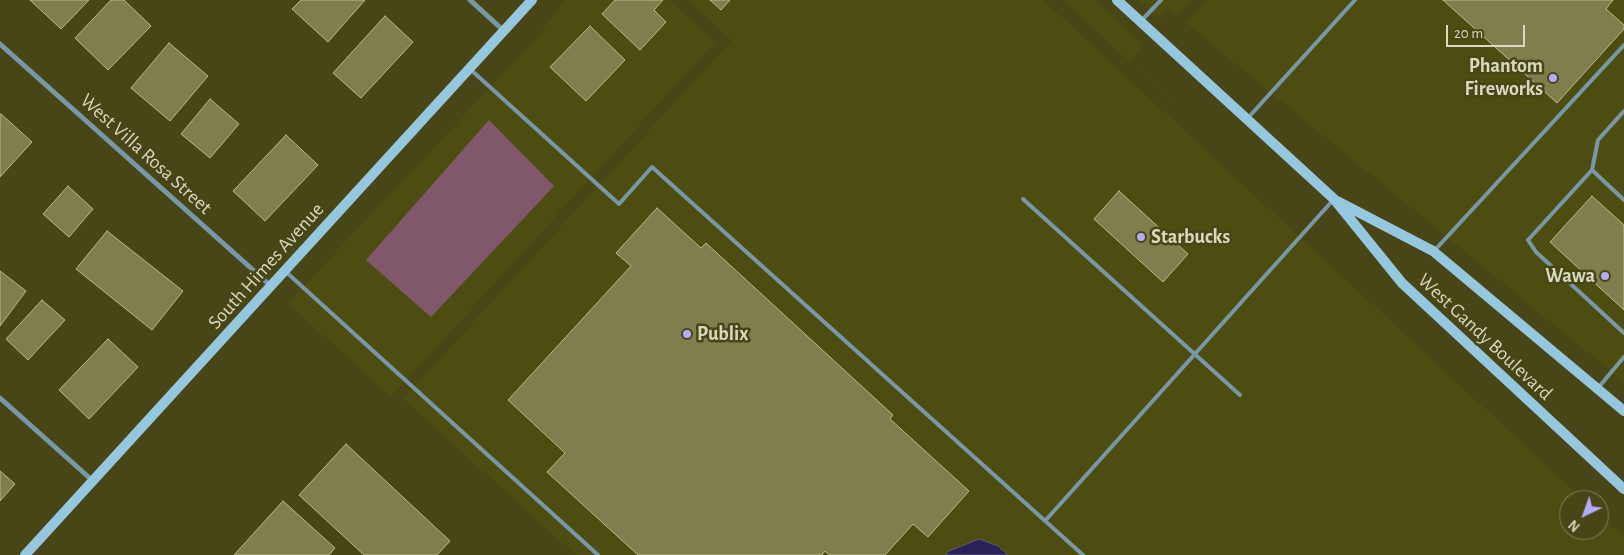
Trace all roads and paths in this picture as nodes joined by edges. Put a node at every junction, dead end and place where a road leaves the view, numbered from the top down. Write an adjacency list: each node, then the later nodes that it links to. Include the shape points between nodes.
1 (470, 0): 7 (street)
2 (532, 0): 7 (main road, South Himes Avenue)
3 (1116, 0): 6 (main road, West Gandy Boulevard)
4 (1161, 0): 6 (lane)
5 (1355, 0): 12 (lane)
6 (1141, 22): 12 (main road, West Gandy Boulevard)
7 (504, 30): 10 (main road, South Himes Avenue)
8 (0, 44): 19 (street, West Villa Rosa Street)
9 (1624, 45): 17 (lane)
10 (469, 69): 18 (main road, South Himes Avenue); 29 (lane, via 619,204 652,167)
11 (1624, 111): 13 (lane, via 1598,140)
12 (1247, 119): 14 (main road, West Gandy Boulevard)
13 (1592, 170): 16 (lane); 20 (lane, via 1528,240 1536,252)
14 (1334, 199): 17 (main road, West Gandy Boulevard); 21 (lane); 28 (main road, West Gandy Boulevard, via 1402,284)
15 (1024, 200): 21 (lane)
16 (1624, 200)
17 (1433, 251): 23 (main road, West Gandy Boulevard)
18 (285, 271): 19 (main road, South Himes Avenue); 31 (lane)
19 (271, 286): 27 (main road, South Himes Avenue)
20 (1624, 333)
21 (1195, 354): 24 (lane); 29 (lane)
22 (1624, 357): 23 (lane)
23 (1597, 389): 26 (main road, West Gandy Boulevard)
24 (1240, 395)
25 (0, 398): 27 (street)
26 (1624, 411)
27 (93, 481): 30 (main road, South Himes Avenue)
28 (1624, 489)
29 (1045, 521): 32 (lane)
30 (26, 555)
31 (598, 555)
32 (1083, 555)

